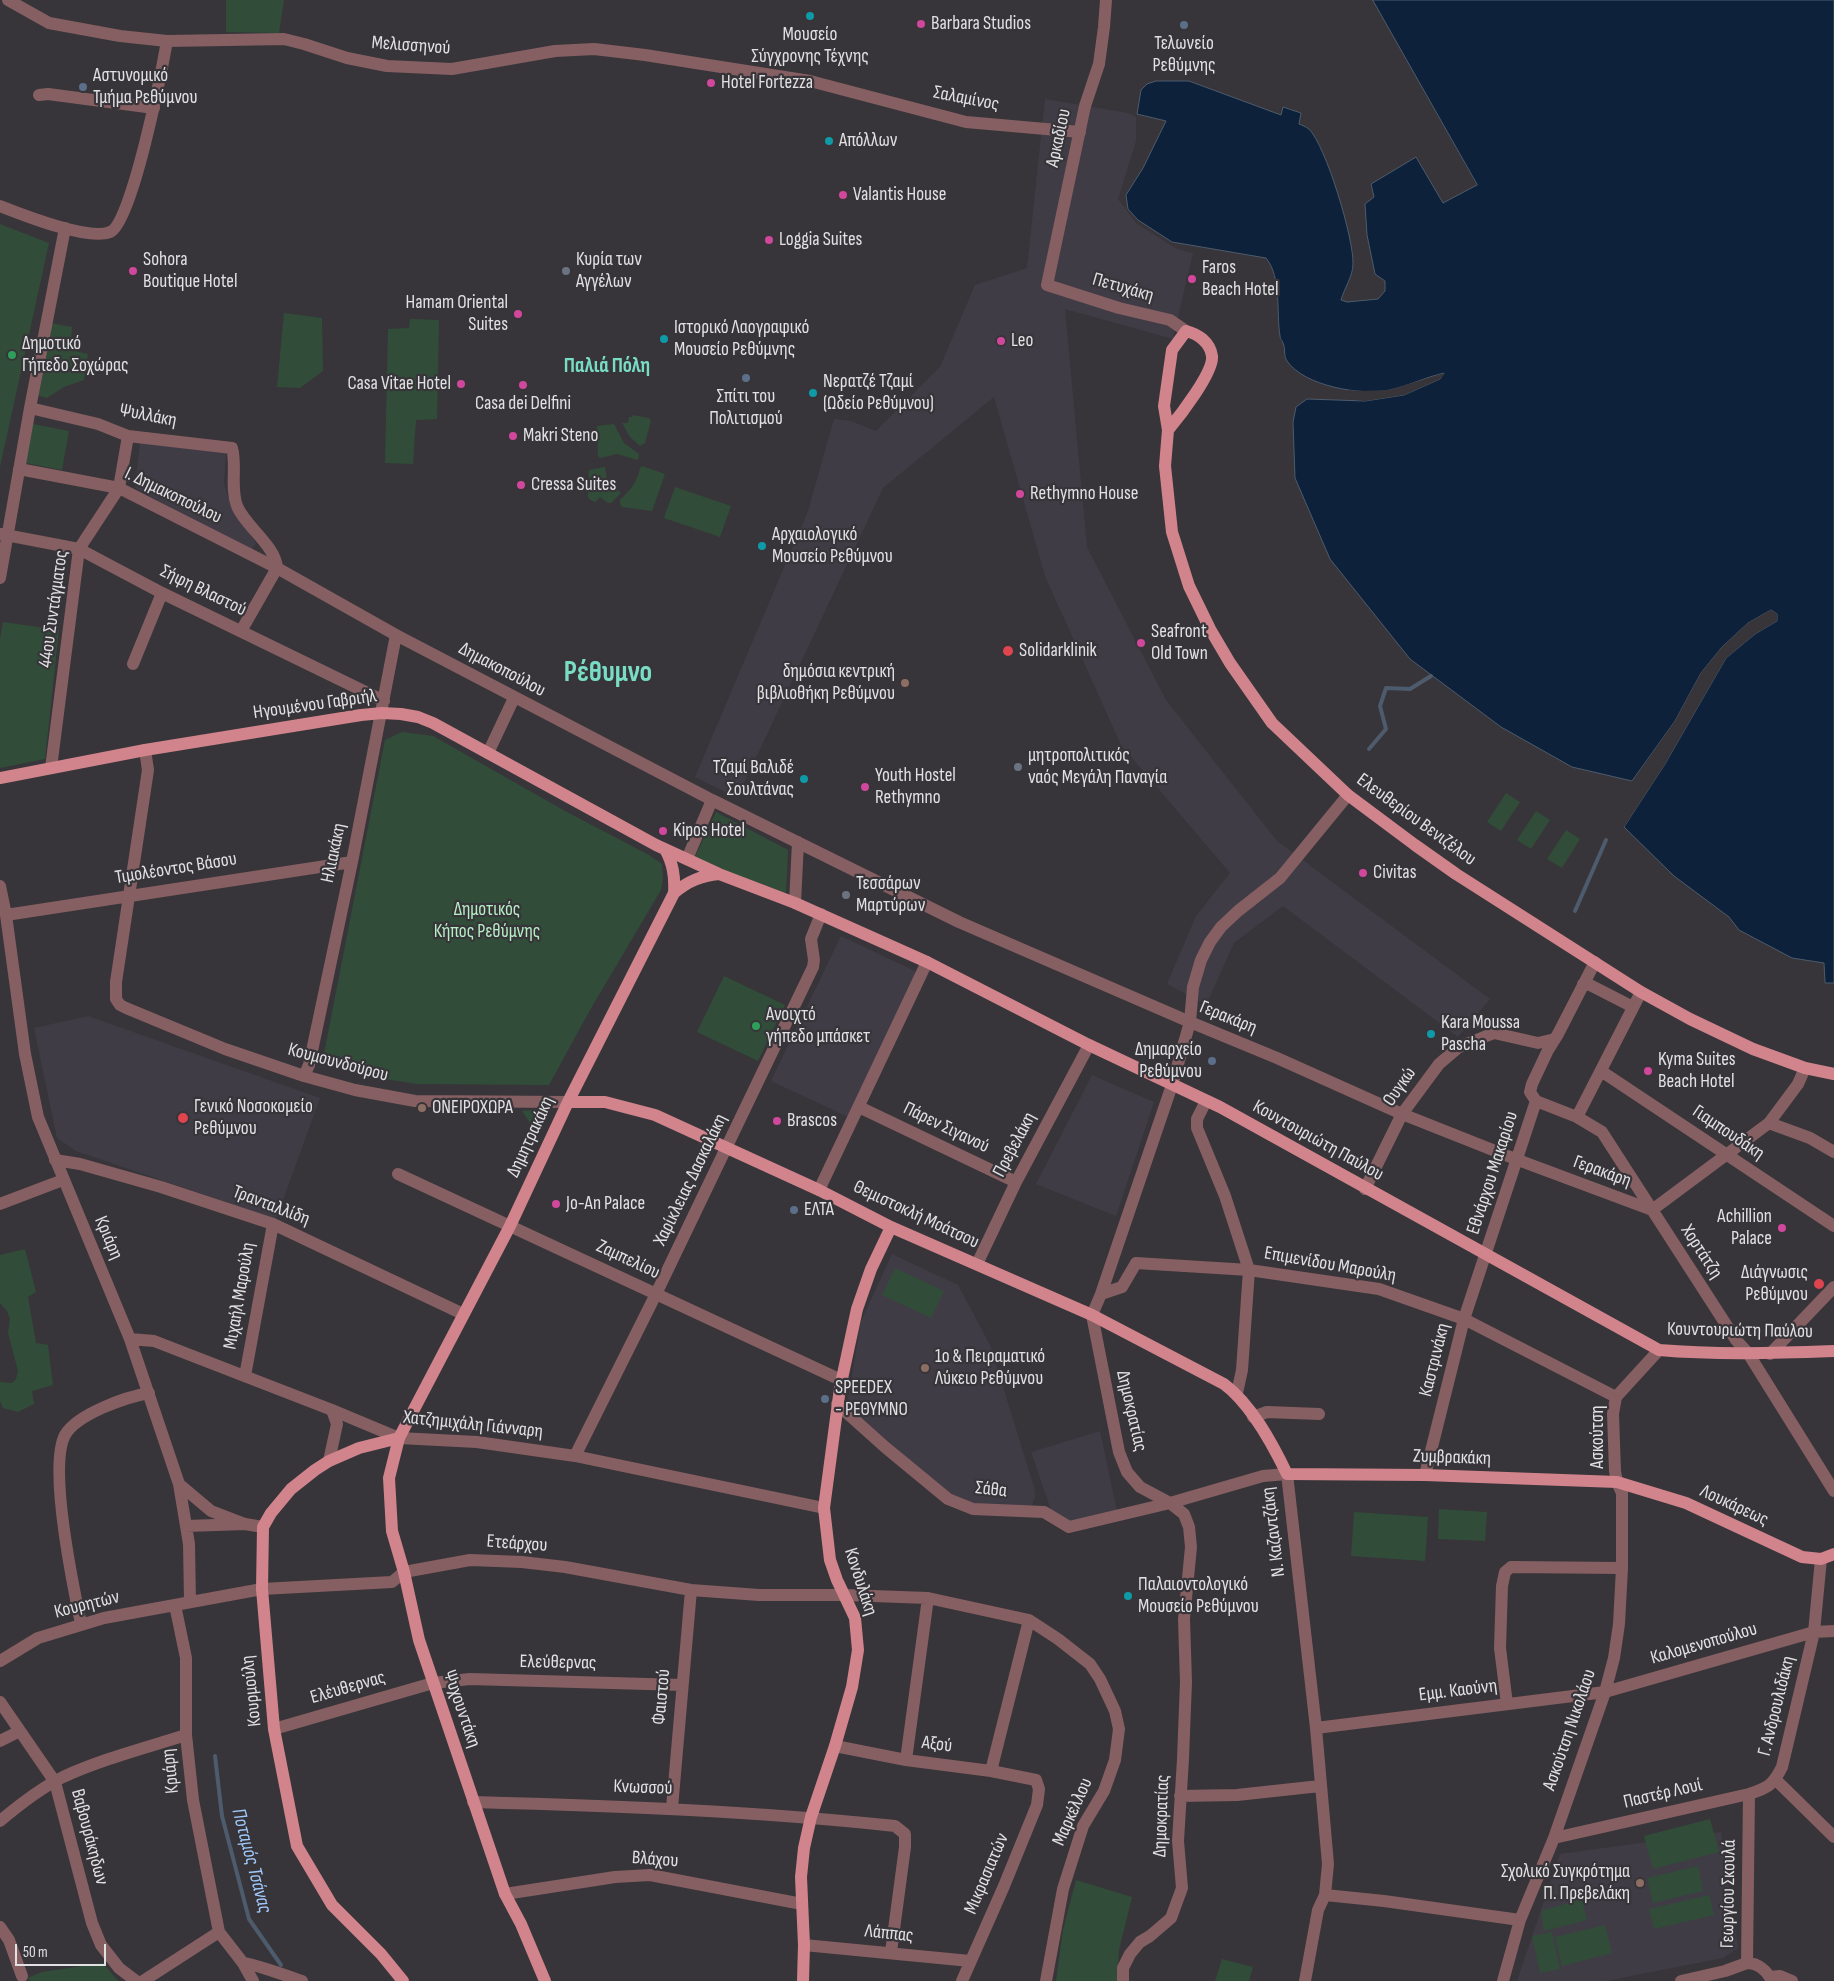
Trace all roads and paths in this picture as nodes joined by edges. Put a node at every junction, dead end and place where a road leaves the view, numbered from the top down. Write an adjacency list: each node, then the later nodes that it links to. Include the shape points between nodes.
1 (8, 0): 3 (street, Μελισσηνού, via 49,23)
2 (1106, 0): 7 (street, Αρκαδίου, via 1099,64)
3 (168, 41): 4 (street, Μελισσηνού, via 284,39 387,66 452,70 555,50 602,50 810,81); 6 (street)
4 (848, 90): 7 (street, Σαλαμίνος, via 966,122)
5 (39, 95): 6 (street)
6 (154, 108): 9 (street, via 121,220 114,230 94,234)
7 (1080, 132): 10 (street, Αρκαδίου)
8 (0, 206): 9 (street)
9 (65, 228): 12 (street)
10 (1047, 285): 11 (street, Πετυχάκη, via 1170,320)
11 (1186, 331): 13 (main road, Ελευθερίου Βενιζέλου, via 1172,350 1169,366 1164,406); 13 (main road, via 1199,335 1208,346 1212,356 1211,368)
12 (30, 408): 14 (street, Ψυλλάκη, via 98,424); 15 (street)
13 (1168, 430): 31 (main road, Ελευθερίου Βενιζέλου, via 1165,466 1172,532 1189,586 1230,663 1272,723)
14 (128, 436): 16 (street, 44ου Συντάγματος); 19 (street, Ψυλλάκη, via 232,448 237,506 270,551)
15 (19, 469): 16 (street, Ι. Δημακοπούλου); 17 (street)
16 (119, 488): 18 (street, 44ου Συντάγματος); 19 (street, Ι. Δημακοπούλου)
17 (4, 538): 18 (street, Σήφη Βλαστού); 20 (street)
18 (79, 549): 21 (street, Σήφη Βλαστού); 29 (street, 44ου Συντάγματος)
19 (277, 568): 22 (street); 23 (street, Δημακοπούλου)
20 (0, 578)
21 (162, 593): 22 (street, Σήφη Βλαστού); 24 (street)
22 (241, 631): 26 (street, Σήφη Βλαστού)
23 (396, 635): 25 (street, Δημακοπούλου); 26 (street, Ηλιακάκη)
24 (134, 664)
25 (514, 698): 28 (street); 32 (street, Δημακοπούλου)
26 (383, 707): 27 (main road, Ηγουμένου Γαβριήλ, via 342,718); 28 (main road, Ηγουμένου Γαβριήλ, via 426,719); 36 (street, Ηλιακάκη)
27 (145, 750): 29 (main road, Ηγουμένου Γαβριήλ); 40 (street, via 148,770)
28 (488, 753): 34 (main road, Ηγουμένου Γαβριήλ)
29 (51, 768): 30 (main road, Ηγουμένου Γαβριήλ)
30 (0, 778)
31 (1348, 795): 45 (main road, Ελευθερίου Βενιζέλου, via 1456,874); 49 (street, via 1280,878 1238,911 1210,942 1193,987)
32 (712, 800): 33 (street); 35 (street)
33 (798, 842): 41 (street); 49 (street, Γερακάρη, via 959,922)
34 (665, 849): 35 (main road); 39 (main road, via 672,862)
35 (687, 859): 37 (main road)
36 (352, 862): 40 (street, Τιμολέοντος Βάσου); 55 (street, Ηλιακάκη)
37 (719, 874): 39 (main road, via 702,876); 41 (main road)
38 (0, 886): 43 (street, Κριάρη)
39 (674, 893): 59 (main road, Δημητρακάκη)
40 (128, 895): 43 (street, Τιμολέοντος Βάσου); 55 (street, Κουμουνδούρου, via 115,996 120,1005 225,1049)
41 (794, 902): 42 (main road, Κουντουριώτη Παύλου)
42 (821, 914): 44 (main road, Κουντουριώτη Παύλου); 64 (street, Χαρίκλειας Δασκαλάκη, via 811,940 813,967)
43 (6, 915): 67 (street, Κριάρη, via 32,1093 40,1126)
44 (927, 962): 51 (main road, Κουντουριώτη Παύλου); 60 (street)
45 (1595, 962): 46 (street); 47 (main road, Ελευθερίου Βενιζέλου)
46 (1583, 984): 48 (street); 50 (street)
47 (1641, 992): 48 (street); 52 (main road, Ελευθερίου Βενιζέλου, via 1754,1049)
48 (1633, 1007): 53 (street)
49 (1190, 1022): 56 (street); 61 (street, Γερακάρη)
50 (1555, 1039): 58 (street, via 1532,1084 1530,1092); 61 (street, Ουγκώ, via 1538,1043 1494,1033 1459,1046 1439,1064)
51 (1089, 1044): 56 (main road, Κουντουριώτη Παύλου); 71 (street, Πρεβελάκη)
52 (1805, 1068): 54 (main road, Ελευθερίου Βενιζέλου); 63 (street, via 1798,1084)
53 (1601, 1071): 62 (street); 66 (street, Γιαμπουδάκη)
54 (1834, 1074)
55 (304, 1076): 59 (street, Κουμουνδούρου, via 415,1101)
56 (1172, 1085): 57 (main road, Κουντουριώτη Παύλου); 85 (street)
57 (1206, 1101): 72 (main road, Κουντουριώτη Παύλου); 82 (street, via 1197,1128 1225,1196)
58 (1536, 1101): 62 (street, Χορτάτζη); 68 (street, Εθνάρχου Μακαρίου)
59 (568, 1102): 64 (main road, Θεμιστοκλή Μοάτσου, via 605,1102 639,1110); 77 (main road, Δημητρακάκη)
60 (859, 1107): 71 (street, Πάρεν Σιγανού); 73 (street)
61 (1402, 1114): 68 (street, Γερακάρη); 72 (street, Ουγκώ)
62 (1577, 1117): 75 (street, Χορτάτζη, via 1602,1132)
63 (1769, 1123): 65 (street, via 1810,1138); 66 (street)
64 (727, 1148): 73 (main road, Θεμιστοκλή Μοάτσου); 84 (street, Χαρίκλειας Δασκαλάκη)
65 (1834, 1152)
66 (1728, 1155): 75 (street); 78 (street, Γιαμπουδάκη)
67 (54, 1160): 70 (street, Κριάρη); 76 (street, Τρανταλλίδη, via 161,1187)
68 (1518, 1160): 75 (street, Γερακάρη); 80 (street, Εθνάρχου Μακαρίου)
69 (398, 1174): 77 (street, Ζαμπελίου)
70 (63, 1180): 74 (street); 89 (street, Κριάρη)
71 (1016, 1182): 81 (street, Πρεβελάκη)
72 (1365, 1189): 80 (main road, Κουντουριώτη Παύλου)
73 (819, 1190): 79 (main road, Θεμιστοκλή Μοάτσου)
74 (0, 1204)
75 (1652, 1210): 92 (street, Χορτάτζη, via 1736,1340)
76 (273, 1224): 86 (street, Τρανταλλίδη); 94 (street, Μιχαήλ Μαρούλη)
77 (510, 1226): 84 (street, Ζαμπελίου); 86 (main road, Δημητρακάκη)
78 (1834, 1226)
79 (891, 1227): 81 (main road, Θεμιστοκλή Μοάτσου); 95 (main road, Κονδυλάκη, via 857,1309)
80 (1486, 1256): 88 (street, Καστρινάκη); 90 (main road, Κουντουριώτη Παύλου)
81 (977, 1264): 87 (main road, Θεμιστοκλή Μοάτσου)
82 (1249, 1270): 85 (street, Επιμενίδου Μαρούλη, via 1136,1263 1122,1287); 88 (street, Επιμενίδου Μαρούλη, via 1379,1289); 97 (street, via 1242,1370)
83 (1834, 1287): 93 (street)
84 (656, 1294): 95 (street, Ζαμπελίου); 104 (street, Χαρίκλειας Δασκαλάκη)
85 (1101, 1294): 87 (street)
86 (463, 1314): 103 (main road, Δημητρακάκη)
87 (1092, 1315): 97 (main road, Θεμιστοκλή Μοάτσου); 111 (street, Δημοκρατίας, via 1119,1452 1127,1472 1140,1487)
88 (1464, 1319): 98 (street, Επιμενίδου Μαρούλη); 107 (street, Καστρινάκη)
89 (130, 1340): 94 (street, Χατζημιχάλη Γιάνναρη, via 154,1341); 96 (street, Κριάρη)
90 (1659, 1350): 92 (main road, Κουντουριώτη Παύλου); 98 (street, Ασκούτση)
91 (1834, 1351): 93 (main road, Κουντουριώτη Παύλου)
92 (1748, 1353): 93 (main road, Κουντουριώτη Παύλου); 110 (street, Χορτάτζη)
93 (1770, 1354)
94 (245, 1376): 100 (street, Χατζημιχάλη Γιάνναρη)
95 (842, 1380): 99 (main road, Κονδυλάκη)
96 (148, 1393): 109 (street, Κριάρη); 127 (street, via 118,1400 100,1409 69,1430 63,1441 59,1471 62,1513)
97 (1237, 1393): 102 (main road, Ν. Καζαντζάκη)
98 (1616, 1396): 108 (street, Ασκούτση, via 1613,1414)
99 (837, 1404): 111 (street, Σάθα, via 948,1499 973,1509 1044,1512 1069,1527); 112 (main road, Κονδυλάκη)
100 (332, 1410): 103 (street, Χατζημιχάλη Γιάνναρη); 105 (street, via 338,1424)
101 (1319, 1414): 102 (street, via 1267,1412)
102 (1253, 1417): 106 (main road, Ν. Καζαντζάκη, via 1275,1449)
103 (399, 1438): 104 (street, Χατζημιχάλη Γιάνναρη, via 477,1442); 105 (main road, via 359,1448); 119 (main road, Ψυχουντάκη, via 389,1478 392,1531)
104 (575, 1456): 112 (street, Χατζημιχάλη Γιάνναρη)
105 (329, 1461): 115 (main road, via 291,1489)
106 (1286, 1474): 107 (main road, Ζυμβρακάκη); 111 (street, Σάθα, via 1264,1476); 136 (street, Ν. Καζαντζάκη)
107 (1425, 1475): 108 (main road, Ζυμβρακάκη)
108 (1617, 1482): 117 (main road, Λουκάρεως, via 1686,1504 1802,1557); 118 (street, Ασκούτση Νικολάου, via 1622,1493)
109 (179, 1484): 113 (street, via 211,1511); 114 (street, Κριάρη)
110 (1834, 1491)
111 (1170, 1503): 149 (street, Δημοκρατίας, via 1184,1514 1191,1546 1184,1619 1186,1682)
112 (824, 1508): 122 (main road, Κονδυλάκη, via 830,1560)
113 (244, 1524): 114 (street); 115 (street)
114 (186, 1526): 124 (street, Κριάρη)
115 (263, 1527): 120 (main road, Κουρμούλη)
116 (1834, 1554): 117 (main road, Λουκάρεως)
117 (1821, 1558): 129 (street, Γ. Ανδρουλιδάκη)
118 (1622, 1568): 133 (street, Ασκούτση Νικολάου, via 1619,1624); 135 (street, via 1511,1567 1505,1572 1500,1648)
119 (404, 1572): 120 (street, Ετεάρχου, via 392,1582); 121 (street, Ετεάρχου, via 470,1560 522,1562); 131 (main road, Ψυχουντάκη, via 419,1640)
120 (262, 1589): 124 (street, Ετεάρχου); 137 (main road, Κουρμούλη)
121 (691, 1590): 122 (street, Ετεάρχου, via 759,1595); 132 (street, Φαιστού)
122 (845, 1595): 123 (street, Ετεάρχου); 141 (main road, Κονδυλάκη, via 855,1618 858,1650 852,1687)
123 (928, 1598): 126 (street, Ετεάρχου); 142 (street)
124 (190, 1601): 125 (street, Κουρητών)
125 (175, 1605): 127 (street, Κουρητών); 139 (street, Κριάρη, via 186,1658)
126 (1029, 1620): 143 (street); 177 (street, Μαρκέλλου, via 1090,1664 1115,1711 1120,1729 1104,1791 1083,1826 1063,1889)
127 (81, 1624): 130 (street, Κουρητών, via 38,1638)
128 (1834, 1630): 129 (street, Καλομενοπούλου)
129 (1814, 1632): 133 (street, Καλομενοπούλου); 145 (street, Γ. Ανδρουλιδάκη, via 1782,1767)
130 (0, 1661)
131 (433, 1683): 132 (street, Ελεύθερνας, via 470,1679); 137 (street, Ελέυθερνας); 150 (main road, Ψυχουντάκη)
132 (682, 1685): 151 (street, Φαιστού)
133 (1605, 1692): 135 (street, Εμμ. Καούνη); 155 (street, Ασκούτση Νικολάου)
134 (0, 1702): 138 (street, Βαβουράκηδων)
135 (1507, 1704): 136 (street, Εμμ. Καούνη)
136 (1316, 1728): 147 (street, Ν. Καζαντζάκη)
137 (274, 1729): 173 (main road, Κουρμούλη, via 297,1846 332,1905)
138 (20, 1731): 140 (street); 146 (street, Βαβουράκηδων)
139 (186, 1735): 146 (street, via 96,1764); 161 (street, Κριάρη, via 193,1800)
140 (0, 1741)
141 (835, 1746): 142 (street, Αξού); 152 (main road, Κονδυλάκη)
142 (906, 1760): 143 (street, Αξού)
143 (992, 1771): 144 (street, Αξού)
144 (1036, 1780): 164 (street, Μικρασιατών, via 1039,1789 1036,1804)
145 (1776, 1780): 148 (street, Παστέρ Λουί, via 1765,1789); 154 (street, Γ. Ανδρουλιδάκη)
146 (55, 1782): 153 (street); 169 (street, Βαβουράκηδων, via 98,1938 119,1968)
147 (1320, 1786): 149 (street); 157 (street, Ν. Καζαντζάκη, via 1328,1864)
148 (1749, 1794): 155 (street, Παστέρ Λουί); 166 (street, Γεωργίου Σκουλά)
149 (1180, 1796): 178 (street, Δημοκρατίας, via 1178,1841 1182,1888 1171,1918 1130,1954 1123,1968)
150 (473, 1802): 151 (street, Κνωσσού); 156 (main road, Ψυχουντάκη)
151 (672, 1808): 152 (street, Κνωσσού)
152 (811, 1816): 158 (main road, Κονδυλάκη, via 801,1877); 163 (street, Κνωσσού, via 895,1826 905,1834)
153 (0, 1821)
154 (1834, 1837)
155 (1554, 1838): 159 (street, Ασκούτση Νικολάου)
156 (505, 1894): 158 (street, Βλάχου, via 615,1877 650,1875); 174 (main road, Ψυχουντάκη)
157 (1325, 1894): 159 (street); 179 (street, Ν. Καζαντζάκη, via 1318,1910)
158 (802, 1904): 162 (main road, Κονδυλάκη)
159 (1520, 1920): 180 (street, Ασκούτση Νικολάου)
160 (0, 1927): 167 (street, via 9,1940)
161 (219, 1932): 165 (street, Κριάρη); 170 (street)
162 (804, 1945): 163 (street, Λάππας); 175 (main road, Κονδυλάκη)
163 (891, 1952): 164 (street, Λάππας)
164 (970, 1961): 176 (street, Μικρασιατών)
165 (243, 1963): 171 (street, Κριάρη); 172 (street, via 250,1962)
166 (1747, 1963): 168 (street, Γεωργίου Σκουλά, via 1758,1966); 181 (street, via 1725,1972)
167 (22, 1976)
168 (1771, 1979): 182 (street, via 1780,1976)
169 (136, 1981)
170 (143, 1981)
171 (253, 1981)
172 (302, 1981)
173 (403, 1981)
174 (545, 1981)
175 (803, 1981)
176 (962, 1981)
177 (1046, 1981)
178 (1123, 1981)
179 (1305, 1981)
180 (1503, 1981)
181 (1681, 1981)
182 (1792, 1981)

